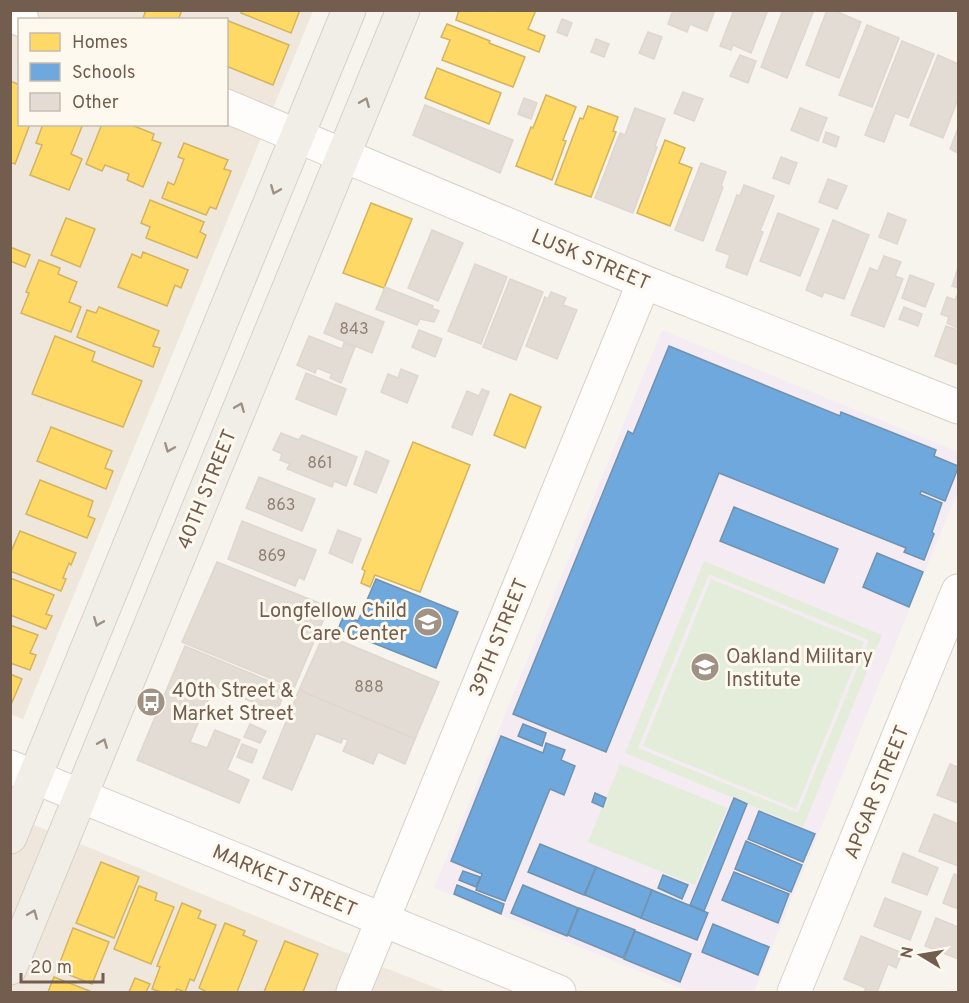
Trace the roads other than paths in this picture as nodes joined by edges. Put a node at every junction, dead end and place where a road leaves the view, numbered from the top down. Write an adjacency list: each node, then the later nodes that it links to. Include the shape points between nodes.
1 (349, 10): 4 (main road)
2 (403, 10): 5 (main road, 40TH STREET, one-way to 2)
3 (228, 107): 4 (street, LUSK STREET)
4 (297, 136): 5 (street, LUSK STREET); 10 (main road, one-way to 10)
5 (343, 156): 6 (street, LUSK STREET); 11 (main road, 40TH STREET, one-way to 5)
6 (644, 282): 7 (street, LUSK STREET); 13 (street, 39TH STREET)
7 (958, 407)
8 (958, 591): 9 (street, APGAR STREET)
9 (947, 653): 17 (street, APGAR STREET)
10 (22, 773): 11 (street, MARKET STREET); 12 (main road)
11 (81, 797): 13 (street, MARKET STREET); 14 (main road, 40TH STREET, one-way to 11)
12 (10, 837)
13 (382, 921): 15 (street, 39TH STREET); 16 (street, MARKET STREET)
14 (10, 968)
15 (353, 993)
16 (559, 993)
17 (794, 993)

